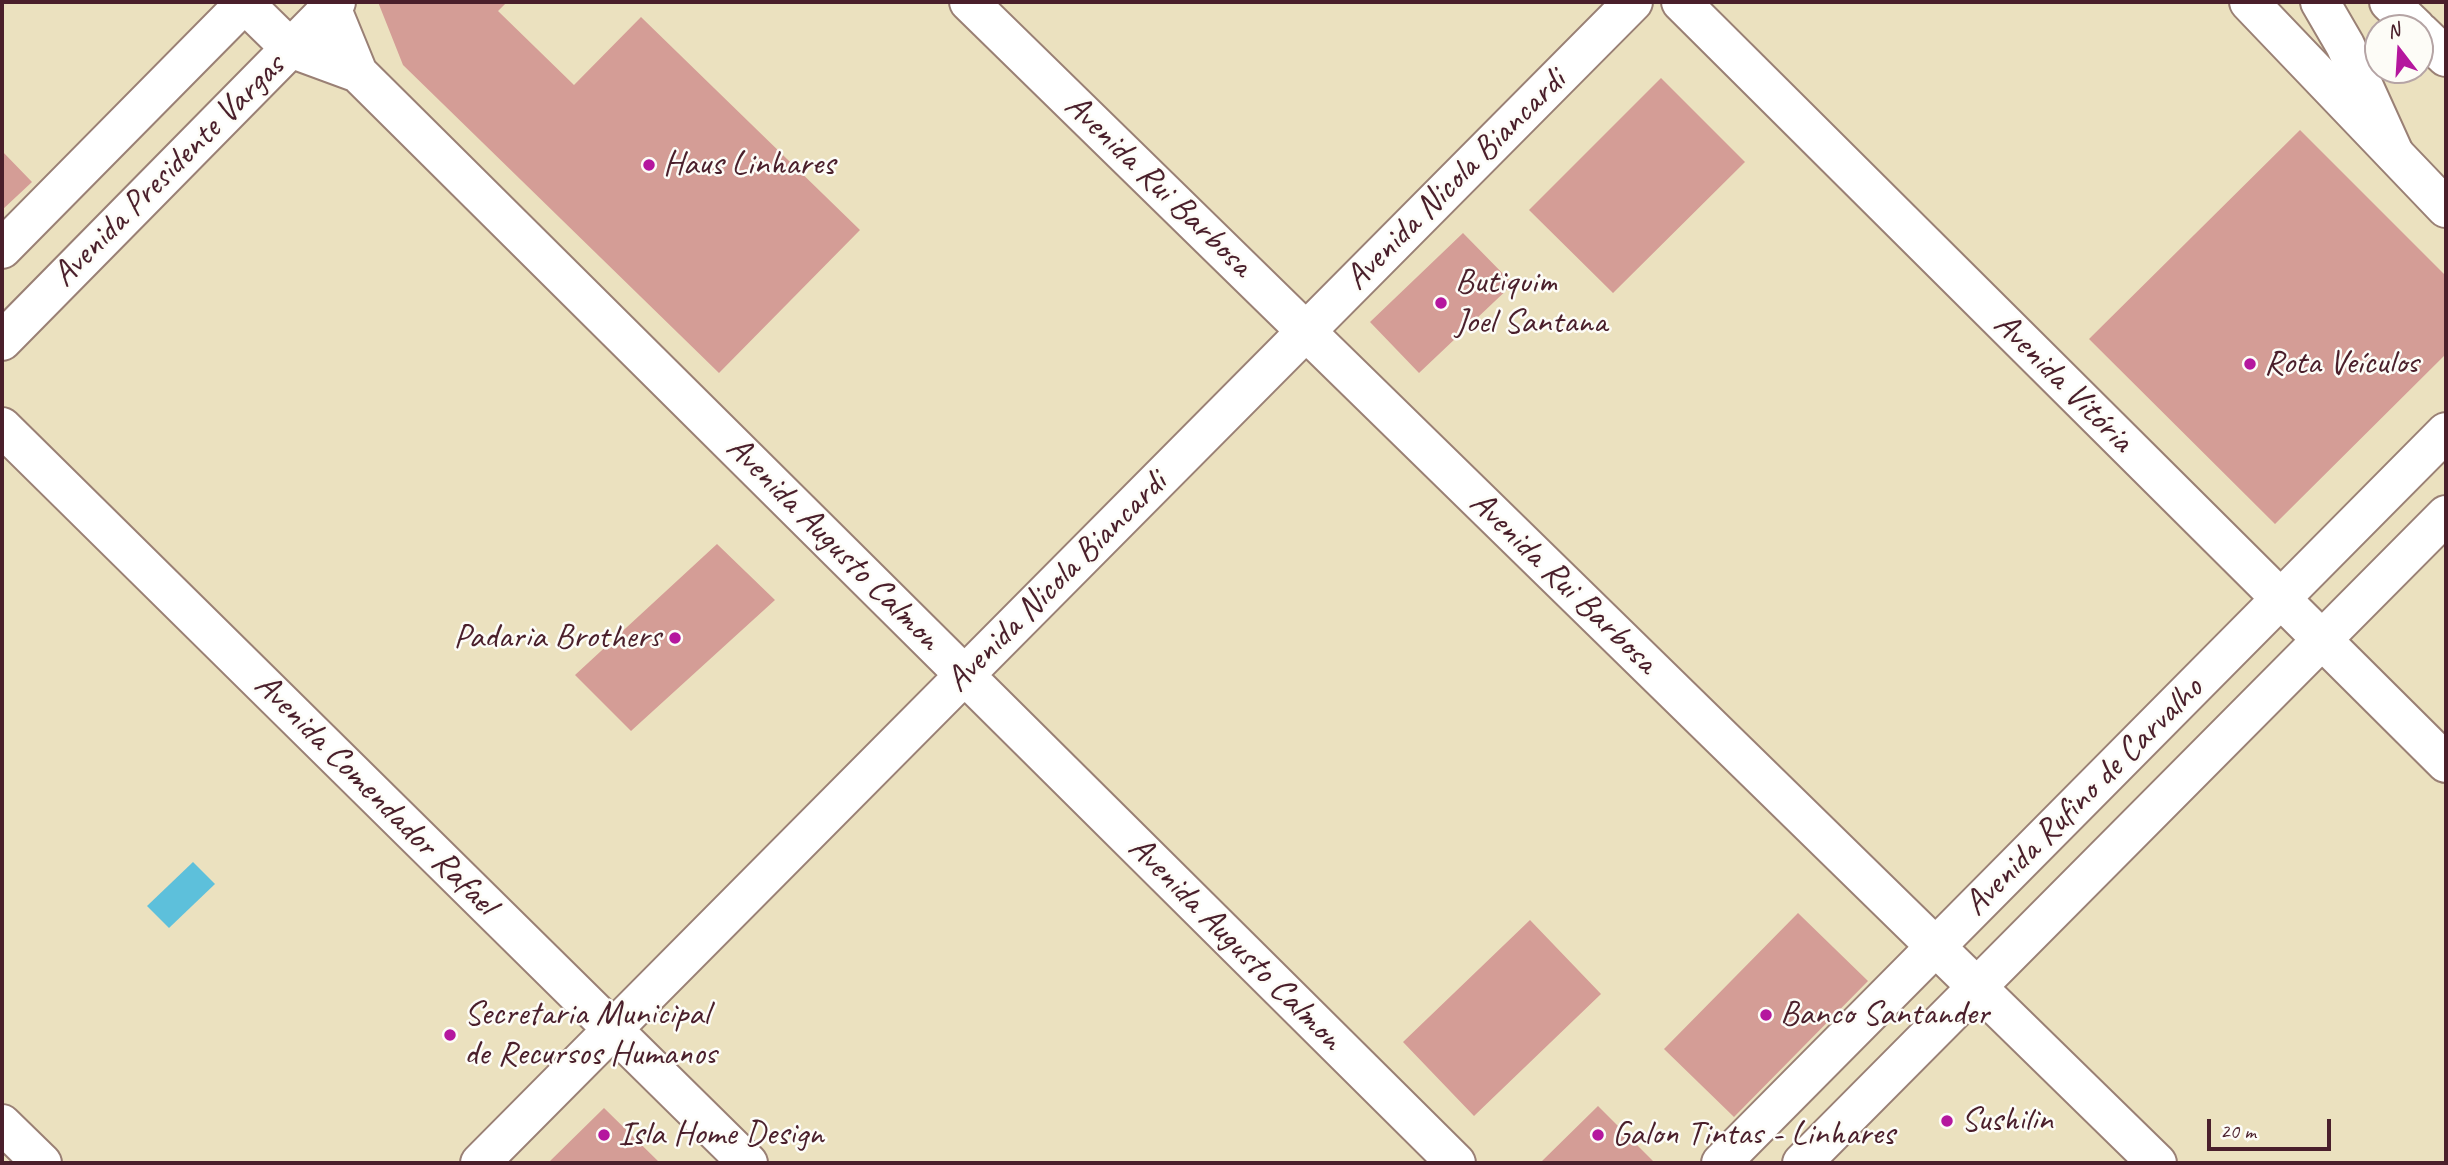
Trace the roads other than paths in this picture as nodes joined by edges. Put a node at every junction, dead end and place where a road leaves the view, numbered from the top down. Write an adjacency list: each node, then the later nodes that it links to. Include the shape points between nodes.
1 (244, 2): 8 (main road); 12 (main road, Avenida Presidente Vargas)
2 (969, 2): 13 (main road, Avenida Rui Barbosa)
3 (1633, 2): 13 (main road, Avenida Nicola Biancardi)
4 (1681, 2): 18 (main road, Avenida Vitória)
5 (2249, 2): 10 (main road)
6 (2320, 2): 10 (main road, via 2345,45)
7 (331, 3): 8 (main road, Avenida Presidente Vargas); 9 (main road, Avenida Augusto Calmon)
8 (290, 48): 9 (main road, Avenida Augusto Calmon); 14 (main road, Avenida Presidente Vargas)
9 (358, 73): 20 (main road, Avenida Augusto Calmon)
10 (2394, 153): 11 (main road)
11 (2446, 208)
12 (2, 248)
13 (1306, 331): 20 (main road, Avenida Nicola Biancardi); 22 (main road, Avenida Rui Barbosa)
14 (2, 341)
15 (2, 427): 24 (main road, Avenida Comendador Rafael)
16 (2446, 432): 18 (main road, Avenida Rufino de Carvalho)
17 (2446, 515): 19 (main road, Avenida Rufino de Carvalho)
18 (2280, 600): 19 (main road, Avenida Vitória); 22 (main road, Avenida Rufino de Carvalho)
19 (2322, 641): 21 (main road, Avenida Vitória); 23 (main road, Avenida Rufino de Carvalho)
20 (964, 675): 24 (main road, Avenida Nicola Biancardi); 29 (main road, Avenida Augusto Calmon)
21 (2446, 763)
22 (1936, 947): 23 (main road, Avenida Rui Barbosa); 30 (main road, Avenida Rufino de Carvalho)
23 (1977, 987): 31 (main road, Avenida Rufino de Carvalho); 32 (main road, Avenida Rui Barbosa)
24 (612, 1030): 27 (main road, Avenida Nicola Biancardi); 28 (main road, Avenida Comendador Rafael)
25 (2, 1124): 26 (main road)
26 (42, 1163)
27 (480, 1163)
28 (748, 1163)
29 (1456, 1163)
30 (1721, 1163)
31 (1802, 1163)
32 (2157, 1163)

